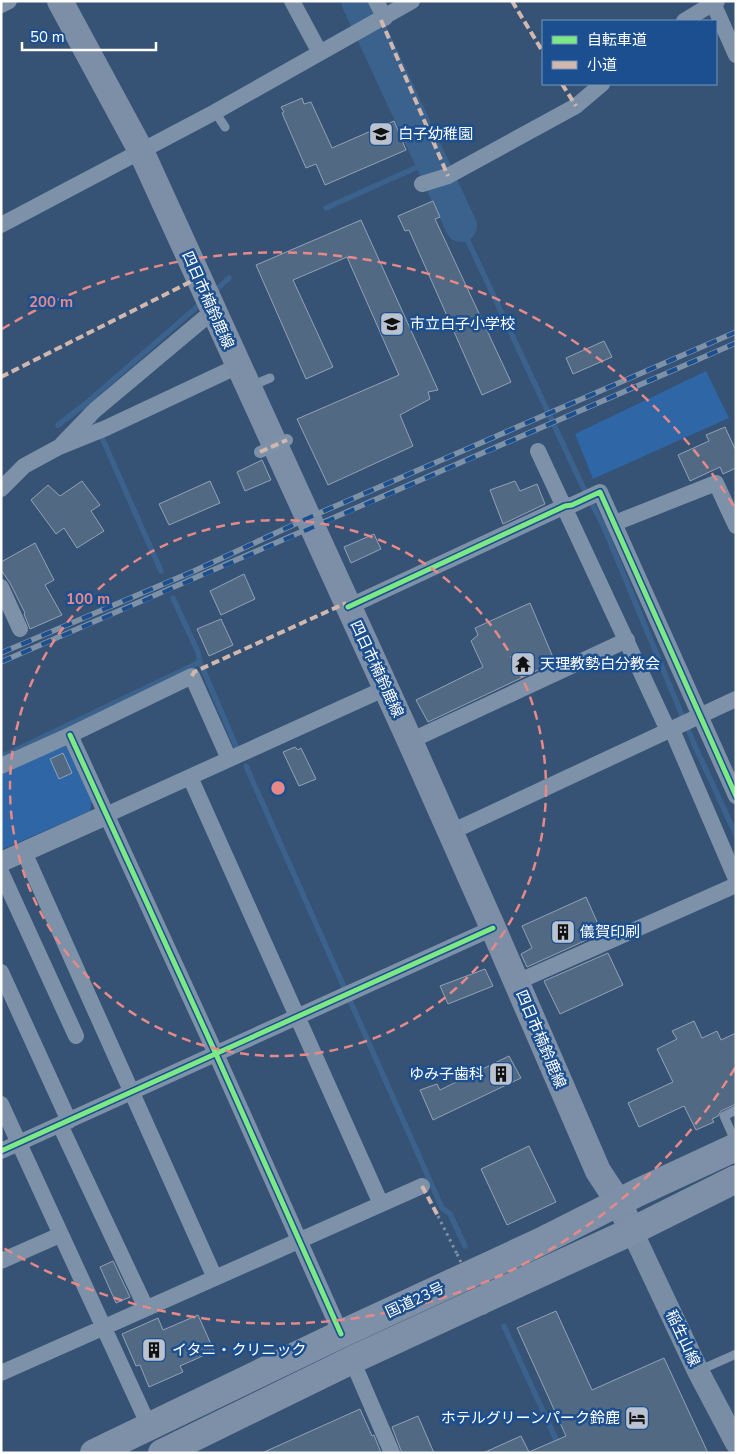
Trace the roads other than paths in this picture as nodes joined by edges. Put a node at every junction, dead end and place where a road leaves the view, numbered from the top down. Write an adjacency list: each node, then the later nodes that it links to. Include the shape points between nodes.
1 (9, 1): 7 (street)
2 (60, 1): 15 (main road, 四日市楠鈴鹿線)
3 (292, 1): 11 (street)
4 (376, 1): 8 (street)
5 (412, 1): 8 (street)
6 (715, 2): 9 (street); 10 (street)
7 (1, 5)
8 (382, 19): 11 (street)
9 (686, 20)
10 (734, 48)
11 (320, 53): 13 (street)
12 (601, 85): 16 (street, via 576,106 448,176)
13 (215, 112): 14 (lane); 15 (street)
14 (225, 127)
15 (141, 151): 17 (street); 18 (main road, 四日市楠鈴鹿線)
16 (422, 184)
17 (1, 224)
18 (213, 311): 19 (main road, 四日市楠鈴鹿線); 20 (street)
19 (252, 377): 20 (street); 29 (main road, 四日市楠鈴鹿線)
20 (94, 423): 24 (street, via 24,466)
21 (288, 440): 23 (street, bridge)
22 (538, 451): 25 (street)
23 (260, 452)
24 (1, 489)
25 (568, 505): 26 (street, via 600,492); 29 (street); 31 (street)
26 (615, 523): 27 (street, via 716,483); 34 (street)
27 (736, 526)
28 (1, 587): 30 (street)
29 (348, 607): 32 (main road, 四日市楠鈴鹿線)
30 (20, 629)
31 (627, 640): 35 (street, via 666,726); 37 (street)
32 (386, 688): 37 (main road, 四日市楠鈴鹿線); 38 (street)
33 (736, 699): 34 (street)
34 (700, 717): 35 (street); 41 (street)
35 (672, 730): 43 (street); 47 (street)
36 (70, 735): 38 (street, via 192,676); 39 (street); 42 (street)
37 (410, 741): 43 (main road, 四日市楠鈴鹿線)
38 (230, 759): 40 (street)
39 (1, 766)
40 (190, 777): 42 (street); 52 (street)
41 (736, 796)
42 (106, 815): 44 (street); 54 (street)
43 (451, 832): 49 (main road, 四日市楠鈴鹿線)
44 (24, 852): 45 (street); 55 (street)
45 (1, 862)
46 (1, 872): 53 (street)
47 (736, 879)
48 (736, 885): 51 (street)
49 (493, 928): 51 (main road, 四日市楠鈴鹿線); 52 (street)
50 (1, 972): 58 (street)
51 (517, 982): 65 (main road, 四日市楠鈴鹿線, via 598,1171)
52 (297, 1016): 54 (street); 64 (street)
53 (76, 1036)
54 (216, 1054): 55 (street); 68 (street)
55 (131, 1092): 58 (street); 70 (street)
56 (1, 1104): 59 (street)
57 (736, 1110): 60 (lane, via 724,1116)
58 (65, 1123): 59 (street); 71 (street)
59 (20, 1143): 61 (street); 67 (street)
60 (736, 1145): 65 (highway, 国道23号)
61 (1, 1152)
62 (736, 1179): 66 (highway, 国道23号)
63 (422, 1186): 64 (street)
64 (381, 1204): 68 (street)
65 (619, 1204): 66 (main road, 四日市楠鈴鹿線); 73 (highway, 国道23号)
66 (632, 1231): 75 (highway, 国道23号); 76 (main road, 稲生山線)
67 (60, 1235): 69 (street); 72 (street)
68 (299, 1239): 70 (street); 73 (street)
69 (1, 1261)
70 (215, 1278): 71 (street)
71 (146, 1308): 72 (street)
72 (104, 1327): 77 (street); 78 (street)
73 (341, 1334): 78 (highway, 国道23号)
74 (736, 1354): 76 (lane)
75 (352, 1360): 81 (highway, 国道23号); 82 (street)
76 (698, 1371): 79 (main road, 稲生山線)
77 (1, 1373)
78 (149, 1426): 80 (highway, 国道23号)
79 (736, 1443)
80 (94, 1453)
81 (162, 1453)
82 (392, 1453)

